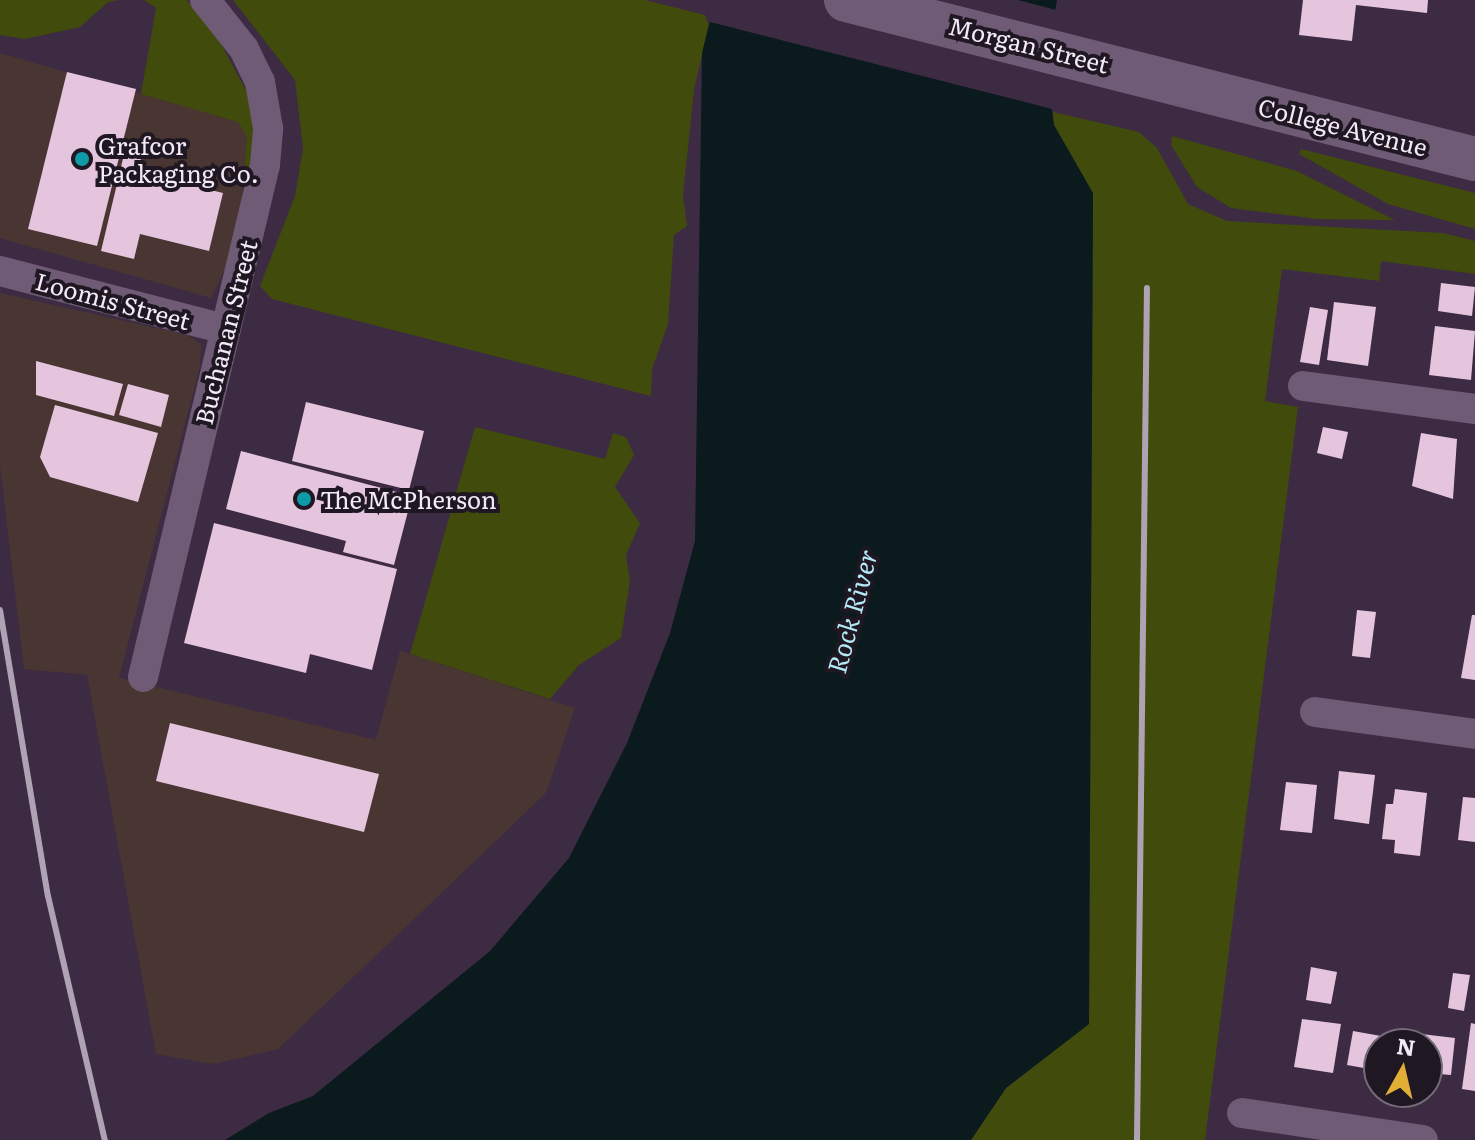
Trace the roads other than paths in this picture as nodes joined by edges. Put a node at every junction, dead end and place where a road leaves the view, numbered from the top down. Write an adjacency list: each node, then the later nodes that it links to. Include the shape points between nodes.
1 (205, 0): 6 (street, Buchanan Street, via 244,49 266,101 265,165)
2 (846, 0): 3 (main road, Morgan Street, via 1057,49)
3 (1211, 93): 4 (main road, College Avenue)
4 (1475, 159)
5 (0, 271): 6 (street, Loomis Street)
6 (225, 329): 9 (street, Buchanan Street)
7 (1303, 386): 8 (street)
8 (1475, 409)
9 (143, 677)
10 (1315, 712): 11 (street)
11 (1475, 734)
12 (1242, 1113): 13 (street)
13 (1423, 1140)

